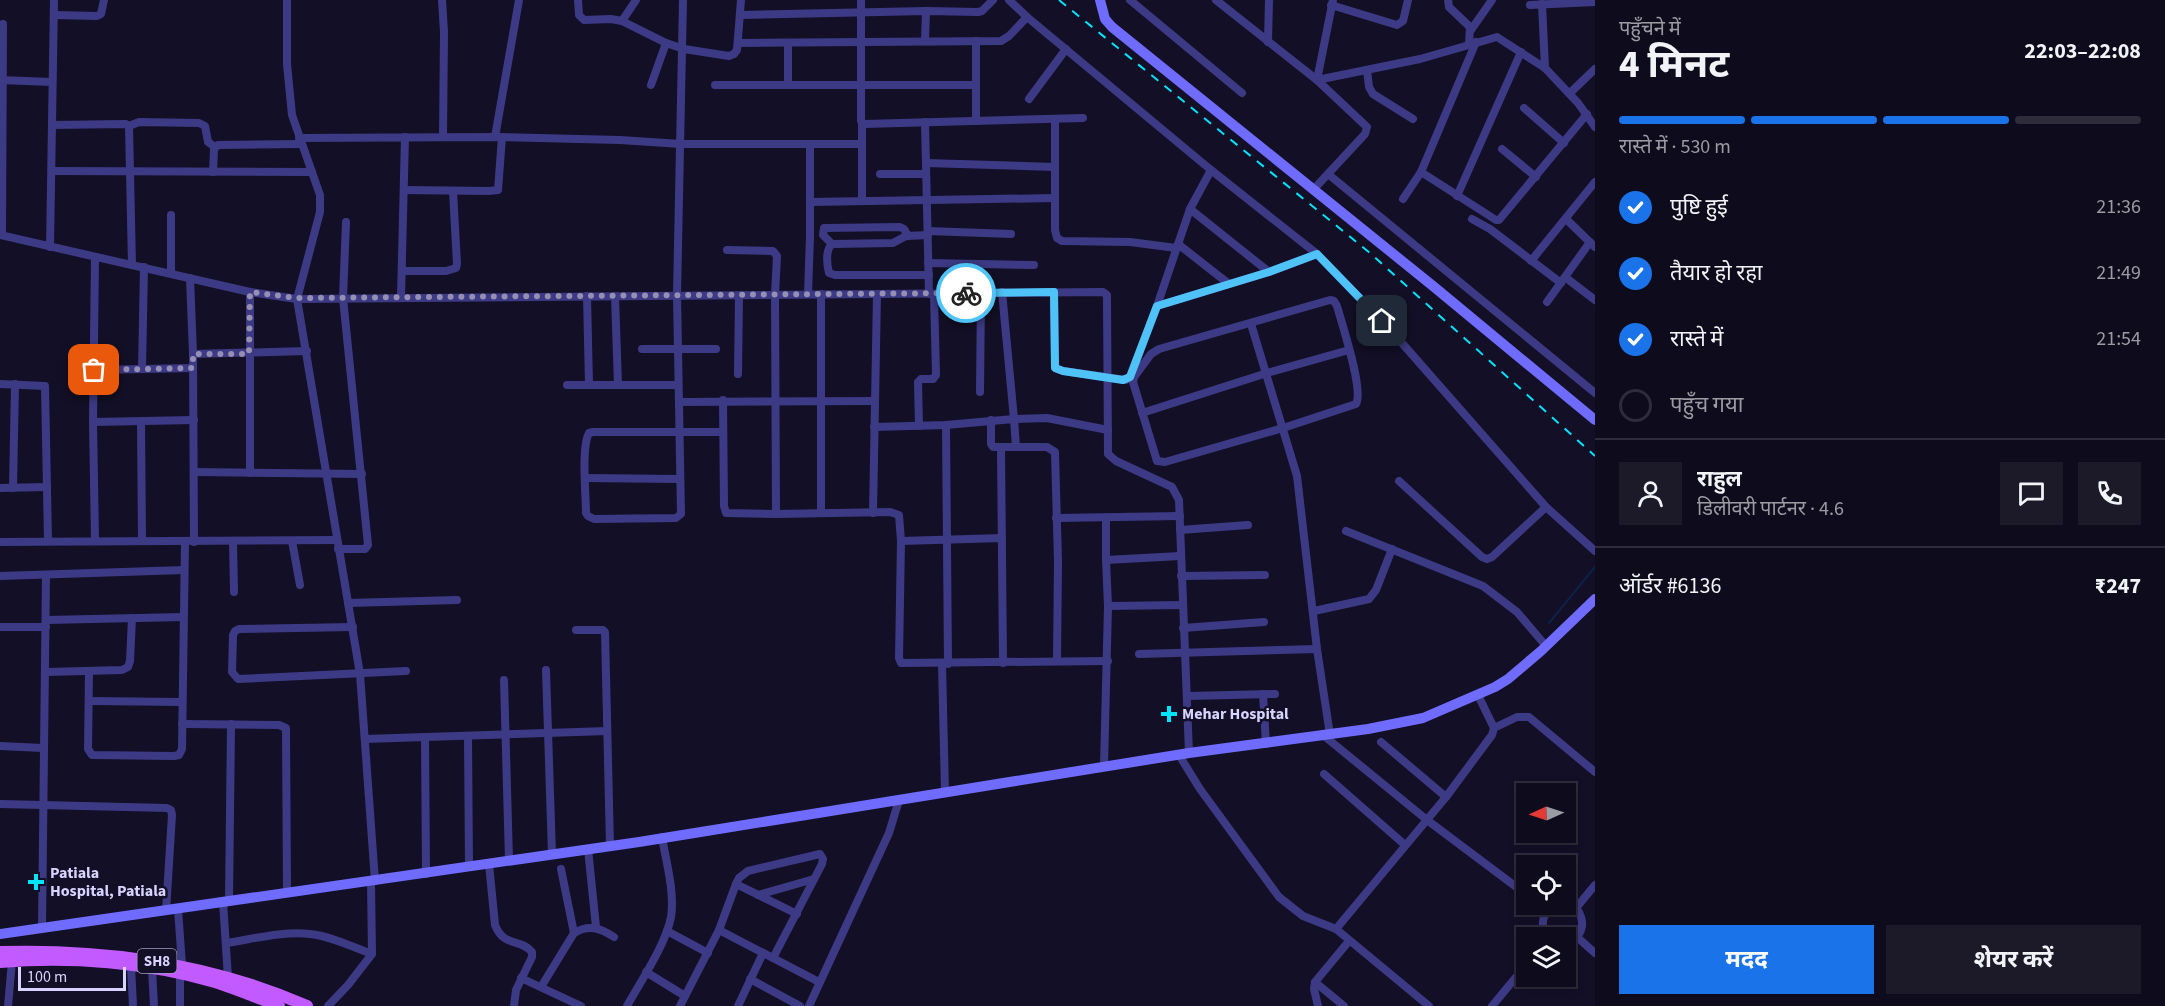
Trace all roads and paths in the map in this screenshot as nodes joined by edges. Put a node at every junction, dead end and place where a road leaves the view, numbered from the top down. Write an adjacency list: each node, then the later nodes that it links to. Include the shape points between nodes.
1 (54, 0): 26 (street)
2 (104, 0): 26 (street, via 97,16)
3 (287, 0): 71 (street, via 287,64 292,115)
4 (442, 0): 69 (street)
5 (519, 0): 70 (street)
6 (578, 0): 29 (street, via 579,15 584,20)
7 (636, 0): 29 (street)
8 (683, 0): 40 (street)
9 (741, 0): 27 (street)
10 (861, 0): 25 (street)
11 (993, 0): 24 (street, via 978,12)
12 (1009, 0): 28 (street)
13 (1100, 0): 92 (street, via 1105,19 1112,27)
14 (1130, 0): 54 (street)
15 (1216, 0): 34 (street)
16 (1269, 0): 34 (street)
17 (1448, 0): 31 (street, via 1449,7)
18 (1492, 0): 31 (street)
19 (1404, 1): 21 (street, via 1403,21 1397,25)
20 (1592, 2): 22 (street)
21 (1332, 3): 47 (street)
22 (1542, 4): 23 (street); 43 (street)
23 (1530, 5)
24 (926, 11): 25 (street); 32 (street)
25 (861, 13): 27 (street); 38 (street)
26 (54, 15): 48 (street)
27 (741, 15): 36 (street)
28 (1027, 17): 33 (street, via 1005,39); 41 (street)
29 (622, 21): 35 (street)
30 (3, 24): 46 (street)
31 (1471, 30): 39 (street)
32 (925, 41): 33 (street); 38 (street)
33 (976, 41): 53 (street)
34 (1268, 42): 47 (street)
35 (666, 43): 40 (street); 51 (street)
36 (738, 43): 37 (street); 40 (street, via 729,56)
37 (788, 43): 38 (street); 49 (street)
38 (860, 43): 50 (street)
39 (1473, 43): 42 (street, via 1497,37); 45 (street); 85 (street)
40 (684, 48): 73 (street)
41 (1066, 49): 56 (street); 80 (street)
42 (1521, 52): 43 (street); 94 (street)
43 (1545, 68): 55 (street)
44 (1595, 69): 55 (street)
45 (1366, 70): 47 (street); 61 (street, via 1373,94)
46 (1, 80): 48 (street); 107 (street)
47 (1317, 80): 88 (street, via 1367,127)
48 (52, 82): 65 (street)
49 (788, 84): 50 (street); 52 (street)
50 (860, 84): 53 (street); 64 (street)
51 (651, 85)
52 (714, 85)
53 (976, 85): 62 (street)
54 (1242, 93)
55 (1569, 93): 58 (street)
56 (1029, 99)
57 (1524, 108): 72 (street)
58 (1587, 114): 67 (street); 72 (street)
59 (1083, 118): 60 (street)
60 (1054, 119): 62 (street); 79 (street)
61 (1413, 119)
62 (976, 121): 63 (street)
63 (925, 122): 64 (street); 78 (street)
64 (862, 123): 75 (street)
65 (51, 125): 66 (street); 81 (street)
66 (129, 126): 76 (street, via 139,122 199,123 205,126 208,142); 82 (street)
67 (1595, 127)
68 (405, 137): 69 (street); 71 (street); 91 (street)
69 (443, 137): 70 (street)
70 (498, 137): 73 (street); 93 (street, via 498,190)
71 (300, 141): 76 (street); 84 (street)
72 (1564, 143): 89 (street)
73 (681, 144): 74 (street); 136 (street)
74 (810, 144): 75 (street); 99 (street)
75 (862, 144): 98 (street)
76 (215, 147): 83 (street)
77 (1502, 149): 89 (street)
78 (926, 163): 79 (street); 87 (street)
79 (1055, 167): 95 (street)
80 (1211, 170): 100 (street); 114 (street)
81 (52, 171): 82 (street); 112 (street)
82 (131, 171): 83 (street); 118 (street)
83 (213, 172): 84 (street)
84 (312, 172): 142 (street, via 320,195 320,212)
85 (1421, 172): 94 (street); 96 (street)
86 (880, 174): 87 (street)
87 (926, 174): 97 (street)
88 (1328, 174): 92 (street); 168 (street)
89 (1536, 177): 94 (street, via 1499,220)
90 (1595, 182): 103 (street)
91 (404, 190): 93 (street); 121 (street)
92 (1313, 190): 178 (street)
93 (453, 191): 121 (street, via 456,268)
94 (1457, 196)
95 (1055, 198): 97 (street); 111 (street, via 1055,230 1062,241)
96 (1403, 199)
97 (927, 200): 98 (street); 105 (street)
98 (862, 201): 99 (street)
99 (810, 202): 132 (street)
100 (1190, 209): 111 (street); 122 (street)
101 (171, 215): 123 (street)
102 (1472, 219): 116 (street)
103 (1566, 219): 110 (street); 116 (street)
104 (346, 222): 143 (street)
105 (928, 233): 106 (street); 108 (street); 117 (street)
106 (1011, 234)
107 (1, 235): 112 (street)
108 (908, 236): 109 (street, via 892,243); 109 (street, via 900,227 825,228 823,235)
109 (832, 244): 124 (street, via 828,250 831,275)
110 (1593, 245): 126 (street)
111 (1177, 246): 127 (street); 146 (street)
112 (50, 247): 115 (street)
113 (727, 250): 138 (street, via 776,252)
114 (1317, 254): 122 (street); 200 (street, via 1394,334)
115 (95, 257): 118 (street); 157 (street)
116 (1531, 261): 126 (street)
117 (928, 263): 119 (street); 124 (street)
118 (132, 265): 120 (street)
119 (1034, 265)
120 (144, 267): 123 (street); 156 (street)
121 (403, 271): 141 (street)
122 (1269, 272): 127 (street)
123 (171, 273): 125 (street)
124 (928, 275): 135 (street)
125 (190, 278): 128 (street); 153 (street)
126 (1563, 280): 144 (street); 145 (street)
127 (1229, 284): 146 (street)
128 (250, 292): 142 (street); 154 (street)
129 (1002, 292): 130 (street); 131 (street); 175 (street)
130 (1054, 292): 160 (street, via 1055,368); 160 (street, via 1107,295)
131 (981, 293): 135 (street); 167 (street)
132 (808, 294): 133 (street); 138 (street)
133 (821, 294): 134 (street); 171 (street)
134 (877, 294): 135 (street); 172 (street)
135 (931, 294): 182 (street, via 936,375 918,382)
136 (677, 295): 137 (street); 140 (street); 149 (street)
137 (739, 295): 138 (street); 159 (street)
138 (775, 295): 170 (street)
139 (587, 296): 140 (street); 141 (street); 165 (street)
140 (615, 296): 163 (street)
141 (401, 297): 143 (street)
142 (297, 298): 143 (street); 152 (street)
143 (343, 298): 193 (street)
144 (1595, 300)
145 (1547, 302)
146 (1157, 306): 160 (street, via 1130,377)
147 (1251, 324): 151 (street, via 1330,300 1337,306); 158 (street); 174 (street, via 1152,354 1134,377)
148 (642, 349): 149 (street)
149 (677, 349): 150 (street); 166 (street)
150 (716, 349)
151 (1349, 350): 158 (street); 184 (street, via 1360,394 1356,404)
152 (307, 351): 154 (street); 192 (street)
153 (193, 354): 154 (street); 155 (street)
154 (249, 354): 191 (street)
155 (193, 368): 156 (street); 176 (street)
156 (141, 369): 157 (street)
157 (94, 370): 180 (street)
158 (1267, 373): 174 (street); 184 (street)
159 (738, 374)
160 (1109, 377): 185 (street)
161 (0, 384): 162 (street)
162 (15, 384): 197 (street, via 42,384 47,390); 199 (street)
163 (618, 384): 165 (street); 166 (street)
164 (567, 385): 165 (street)
165 (589, 385)
166 (678, 385): 173 (street)
167 (980, 392)
168 (1595, 393)
169 (723, 400): 170 (street); 173 (street); 187 (street)
170 (775, 401): 171 (street); 203 (street)
171 (821, 401): 172 (street); 201 (street)
172 (874, 401): 183 (street)
173 (679, 402): 186 (street)
174 (1142, 412): 184 (street, via 1160,462)
175 (1014, 419): 177 (street); 185 (street, via 1047,418); 188 (street)
176 (194, 420): 179 (street); 190 (street)
177 (991, 420): 181 (street); 189 (street, via 991,444)
178 (1595, 420)
179 (141, 421): 180 (street); 214 (street)
180 (93, 422): 211 (street)
181 (946, 424): 182 (street); 212 (street)
182 (919, 426): 183 (street)
183 (874, 427): 202 (street)
184 (1283, 428): 237 (street, via 1299,484)
185 (1108, 430): 204 (street, via 1108,454 1172,487 1179,500)
186 (679, 432): 187 (street); 194 (street, via 592,432 586,442); 195 (street)
187 (722, 432): 203 (street, via 726,513)
188 (1016, 447): 189 (street); 205 (street, via 1047,447 1055,452)
189 (1001, 448): 210 (street)
190 (194, 472): 191 (street); 218 (street)
191 (250, 473): 192 (street)
192 (326, 474): 193 (street); 220 (street)
193 (362, 474): 220 (street, via 368,547)
194 (585, 478): 195 (street); 195 (street, via 586,513 594,519 680,518)
195 (680, 479)
196 (1399, 481): 200 (street, via 1487,559)
197 (47, 487): 199 (street); 213 (street)
198 (0, 488): 199 (street)
199 (13, 488)
200 (1546, 507): 222 (street)
201 (821, 513): 202 (street); 203 (street)
202 (873, 513): 216 (street, via 899,515)
203 (776, 514)
204 (1180, 516): 206 (street); 208 (street)
205 (1056, 518): 206 (street); 250 (street)
206 (1106, 519): 224 (street)
207 (1248, 525): 208 (street)
208 (1180, 530): 223 (street)
209 (1346, 531): 221 (street)
210 (1002, 538): 212 (street); 252 (street)
211 (94, 540): 213 (street); 214 (street)
212 (947, 540): 216 (street); 253 (street)
213 (48, 541): 217 (street)
214 (142, 541): 218 (street)
215 (292, 541): 219 (street); 220 (street); 230 (street)
216 (901, 541): 253 (street, via 900,661 903,665)
217 (0, 542)
218 (190, 542): 219 (street); 225 (street)
219 (233, 542): 231 (street)
220 (337, 544): 234 (street)
221 (1392, 549): 237 (street, via 1369,599); 246 (street, via 1483,586 1517,612)
222 (1595, 551)
223 (1180, 556): 224 (street); 229 (street)
224 (1106, 560): 236 (street)
225 (184, 570): 226 (street); 238 (street)
226 (46, 575): 228 (street); 241 (street)
227 (1265, 575): 229 (street)
228 (0, 576)
229 (1181, 576): 235 (street)
230 (300, 585)
231 (234, 592)
232 (1595, 599): 246 (street)
233 (458, 600): 234 (street)
234 (348, 603): 243 (street)
235 (1182, 605): 236 (street); 244 (street)
236 (1108, 606): 251 (street)
237 (1314, 611): 247 (street)
238 (183, 617): 239 (street); 265 (street)
239 (132, 618): 241 (street); 257 (street, via 128,667)
240 (1264, 622): 244 (street)
241 (46, 624): 242 (street); 256 (street)
242 (0, 627)
243 (353, 627): 258 (street); 258 (street, via 239,629 232,635 232,672 238,679)
244 (1183, 628): 249 (street)
245 (576, 630): 269 (street, via 605,632)
246 (1546, 646): 262 (street, via 1508,679)
247 (1317, 649): 249 (street); 271 (street)
248 (1139, 654): 249 (street)
249 (1184, 654): 263 (street)
250 (1057, 661): 251 (street); 252 (street)
251 (1108, 661): 281 (street)
252 (1003, 663): 253 (street)
253 (945, 664): 284 (street)
254 (546, 670): 270 (street)
255 (406, 671): 258 (street)
256 (46, 672): 257 (street); 279 (street)
257 (89, 672): 264 (street)
258 (360, 674): 275 (street)
259 (504, 680): 273 (street)
260 (1263, 694): 261 (street); 263 (street); 277 (street)
261 (1275, 694)
262 (1478, 695): 268 (street); 271 (street, via 1423,718)
263 (1186, 696): 280 (street)
264 (89, 701): 265 (street); 266 (street, via 88,749 92,755 179,755)
265 (182, 702): 266 (street)
266 (182, 724): 267 (street)
267 (231, 724): 305 (street, via 286,728); 307 (street)
268 (1494, 728): 282 (street, via 1517,717 1529,717); 285 (street)
269 (607, 731): 270 (street); 292 (street)
270 (548, 733): 273 (street); 294 (street)
271 (1326, 735): 277 (street); 289 (street)
272 (468, 736): 273 (street); 274 (street); 297 (street)
273 (505, 736): 295 (street)
274 (425, 737): 275 (street); 299 (street)
275 (365, 739): 301 (street)
276 (1381, 742): 285 (street)
277 (1266, 744): 280 (street)
278 (0, 746): 279 (street)
279 (43, 748): 288 (street)
280 (1184, 754): 281 (street); 314 (street, via 1200,789 1279,897 1303,916)
281 (1104, 767): 284 (street)
282 (1595, 772)
283 (1324, 774): 291 (street)
284 (945, 792): 286 (street)
285 (1446, 796): 289 (street)
286 (899, 800): 290 (street); 338 (street, via 888,833)
287 (0, 804): 288 (street)
288 (44, 805): 310 (street, via 171,810); 312 (street)
289 (1427, 820): 291 (street); 304 (street)
290 (662, 837): 292 (street); 316 (street, via 671,897)
291 (1405, 845): 314 (street)
292 (610, 846): 293 (street)
293 (588, 849): 294 (street); 313 (street)
294 (552, 854): 295 (street)
295 (509, 860): 296 (street)
296 (489, 864): 297 (street); 336 (street, via 498,932 532,952)
297 (470, 867): 299 (street)
298 (561, 869): 317 (street)
299 (426, 874): 301 (street)
300 (814, 879): 302 (street, via 823,859 820,854 748,871); 306 (street); 311 (street)
301 (373, 881): 305 (street); 327 (street)
302 (736, 884): 306 (street); 315 (street)
303 (1595, 885): 309 (street)
304 (1516, 887)
305 (287, 892): 307 (street)
306 (758, 895): 311 (street)
307 (226, 901): 308 (street); 322 (street)
308 (178, 909): 310 (street); 332 (street)
309 (1576, 909): 320 (street, via 1582,920)
310 (166, 911): 312 (street)
311 (796, 914): 328 (street)
312 (42, 927): 318 (street)
313 (596, 927): 317 (street); 319 (street)
314 (1336, 929): 321 (street)
315 (719, 930): 325 (street); 326 (street)
316 (668, 931): 325 (street); 333 (street)
317 (574, 933): 340 (street)
318 (0, 934)
319 (614, 937)
320 (1577, 937): 324 (street)
321 (1349, 941): 339 (street); 358 (street)
322 (226, 943): 327 (street, via 309,934); 335 (street)
323 (0, 952): 332 (main road, SH8, via 110,954)
324 (1595, 952)
325 (708, 953): 341 (street)
326 (763, 953): 328 (street); 337 (street)
327 (372, 954): 348 (street)
328 (773, 958): 338 (street)
329 (6, 961): 330 (main road, via 87,961); 342 (street)
330 (132, 966): 331 (main road); 343 (street)
331 (152, 969): 332 (main road); 344 (street)
332 (181, 970): 335 (main road, SH8); 345 (street); 346 (main road)
333 (646, 972): 341 (street); 351 (street)
334 (1516, 977): 359 (street)
335 (228, 978): 347 (main road, SH8)
336 (521, 978): 340 (street); 349 (street)
337 (750, 979): 353 (street); 354 (street)
338 (819, 982): 355 (street)
339 (1314, 982): 356 (street); 357 (street)
340 (541, 987): 350 (street)
341 (685, 996): 352 (street)
342 (8, 1006)
343 (133, 1006)
344 (153, 1006)
345 (180, 1006)
346 (279, 1006)
347 (307, 1006)
348 (328, 1006)
349 (514, 1006)
350 (581, 1006)
351 (627, 1006)
352 (680, 1006)
353 (738, 1006)
354 (800, 1006)
355 (809, 1006)
356 (1318, 1006)
357 (1344, 1006)
358 (1429, 1006)
359 (1492, 1006)

